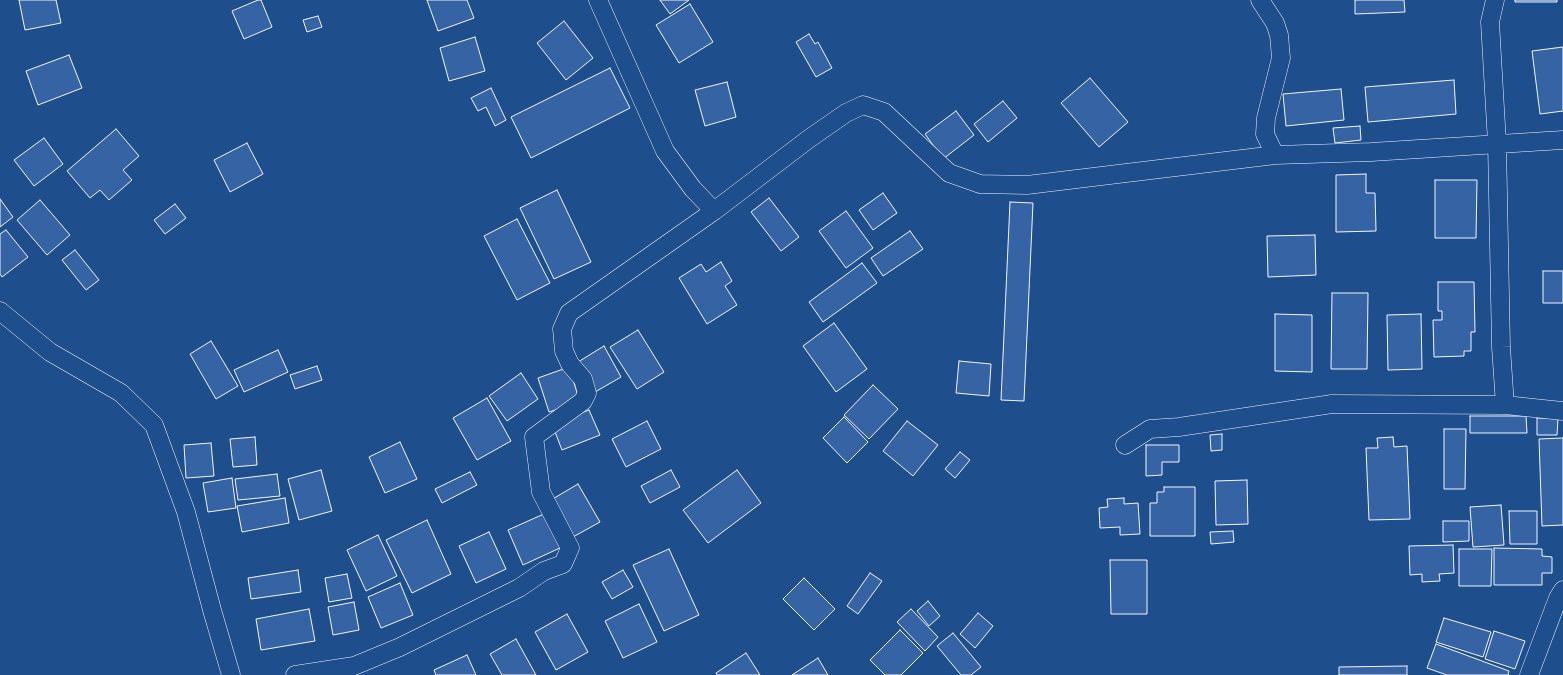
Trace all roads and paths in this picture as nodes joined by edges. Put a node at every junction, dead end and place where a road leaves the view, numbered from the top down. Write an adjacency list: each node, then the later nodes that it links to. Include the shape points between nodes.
1 (598, 0): 7 (street, via 665,151 693,189)
2 (1260, 0): 6 (street, via 1279,35 1281,58 1265,134)
3 (1495, 0): 5 (street, via 1490,22)
4 (1563, 140): 5 (street)
5 (1497, 143): 6 (street); 9 (street, via 1501,347)
6 (1275, 155): 7 (street, via 1026,185 980,184 949,172 884,112 863,105 810,138)
7 (714, 210): 14 (street, via 569,313 562,329 564,350 570,364 583,379 587,393 583,402 534,437 541,492 570,548 563,564 544,570 519,588 400,648 354,666)
8 (0, 311): 13 (street, via 50,352 121,393 154,425 186,512)
9 (1506, 405): 10 (street); 11 (street, via 1332,404 1150,429)
10 (1563, 411)
11 (1125, 445)
12 (1563, 590): 15 (street)
13 (231, 675)
14 (295, 675)
15 (1529, 675)

